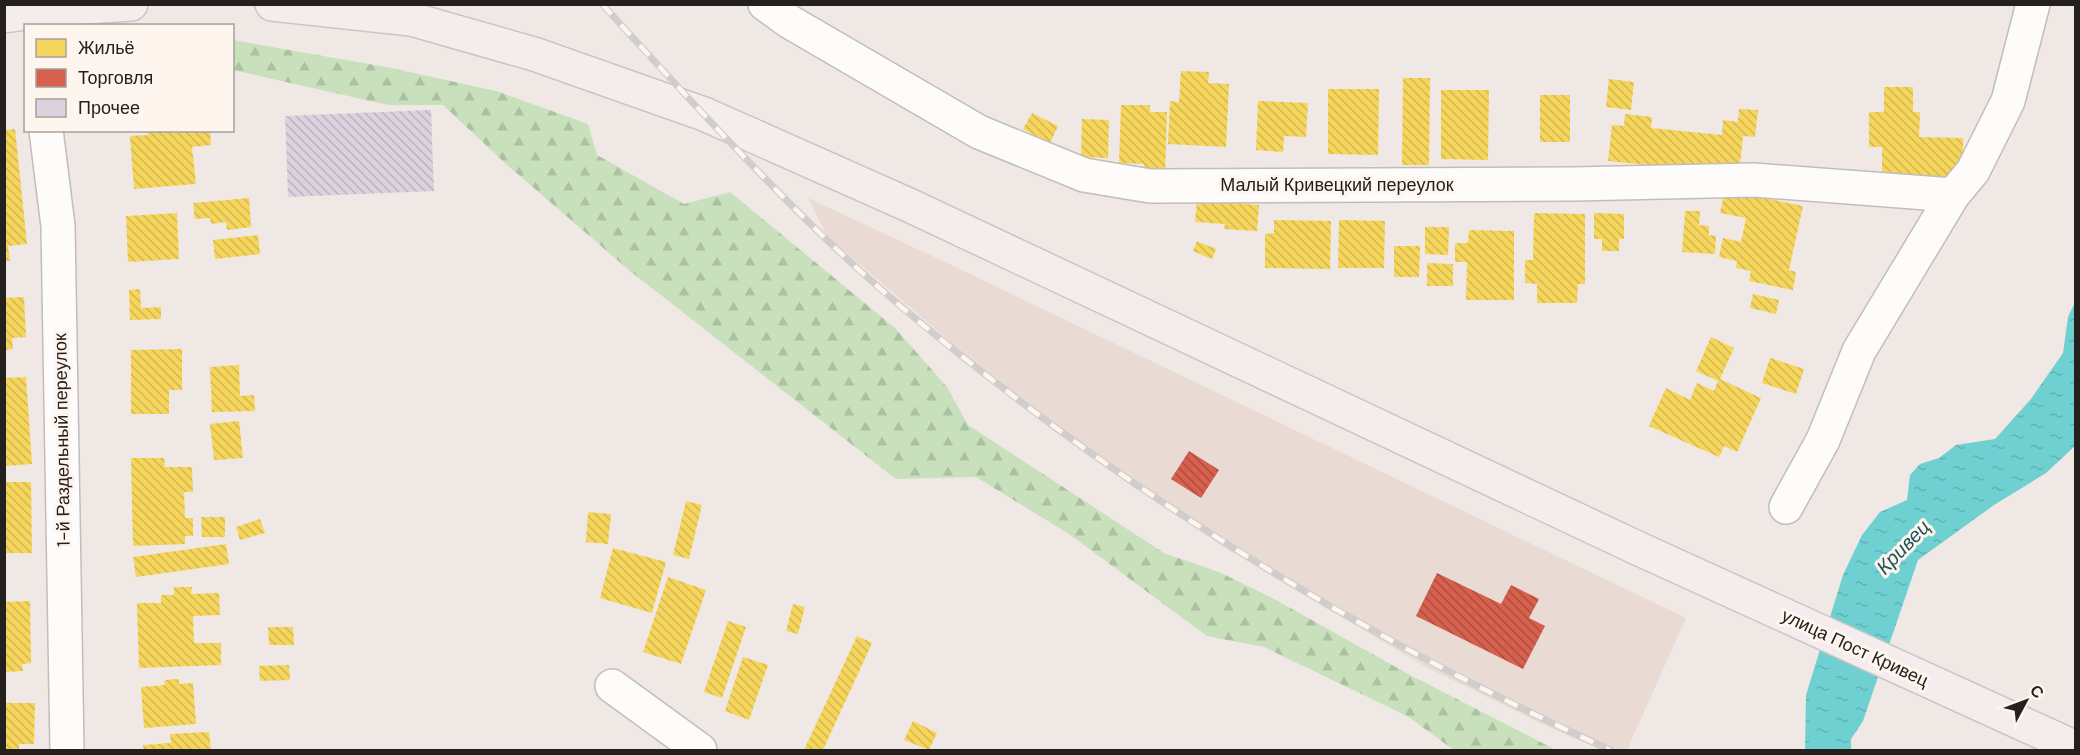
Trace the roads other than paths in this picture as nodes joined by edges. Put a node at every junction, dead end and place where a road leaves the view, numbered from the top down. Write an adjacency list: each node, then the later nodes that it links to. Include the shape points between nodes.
1 (131, 4): 6 (main road)
2 (272, 4): 5 (main road, улица Пост Кривец)
3 (765, 4): 9 (street, Малый Кривецкий переулок, via 979,132 1084,175 1150,186 1754,180)
4 (2033, 4): 9 (street, via 2008,101 1973,171)
5 (415, 12): 12 (main road, улица Пост Кривец, via 704,114)
6 (56, 13): 7 (main road)
7 (4, 16)
8 (46, 132): 13 (street, 1-й Раздельный переулок, via 58,226)
9 (1953, 195): 10 (street, via 1859,351 1823,440)
10 (1786, 507)
11 (612, 686): 14 (street)
12 (2076, 748)
13 (67, 750)
14 (700, 750)

